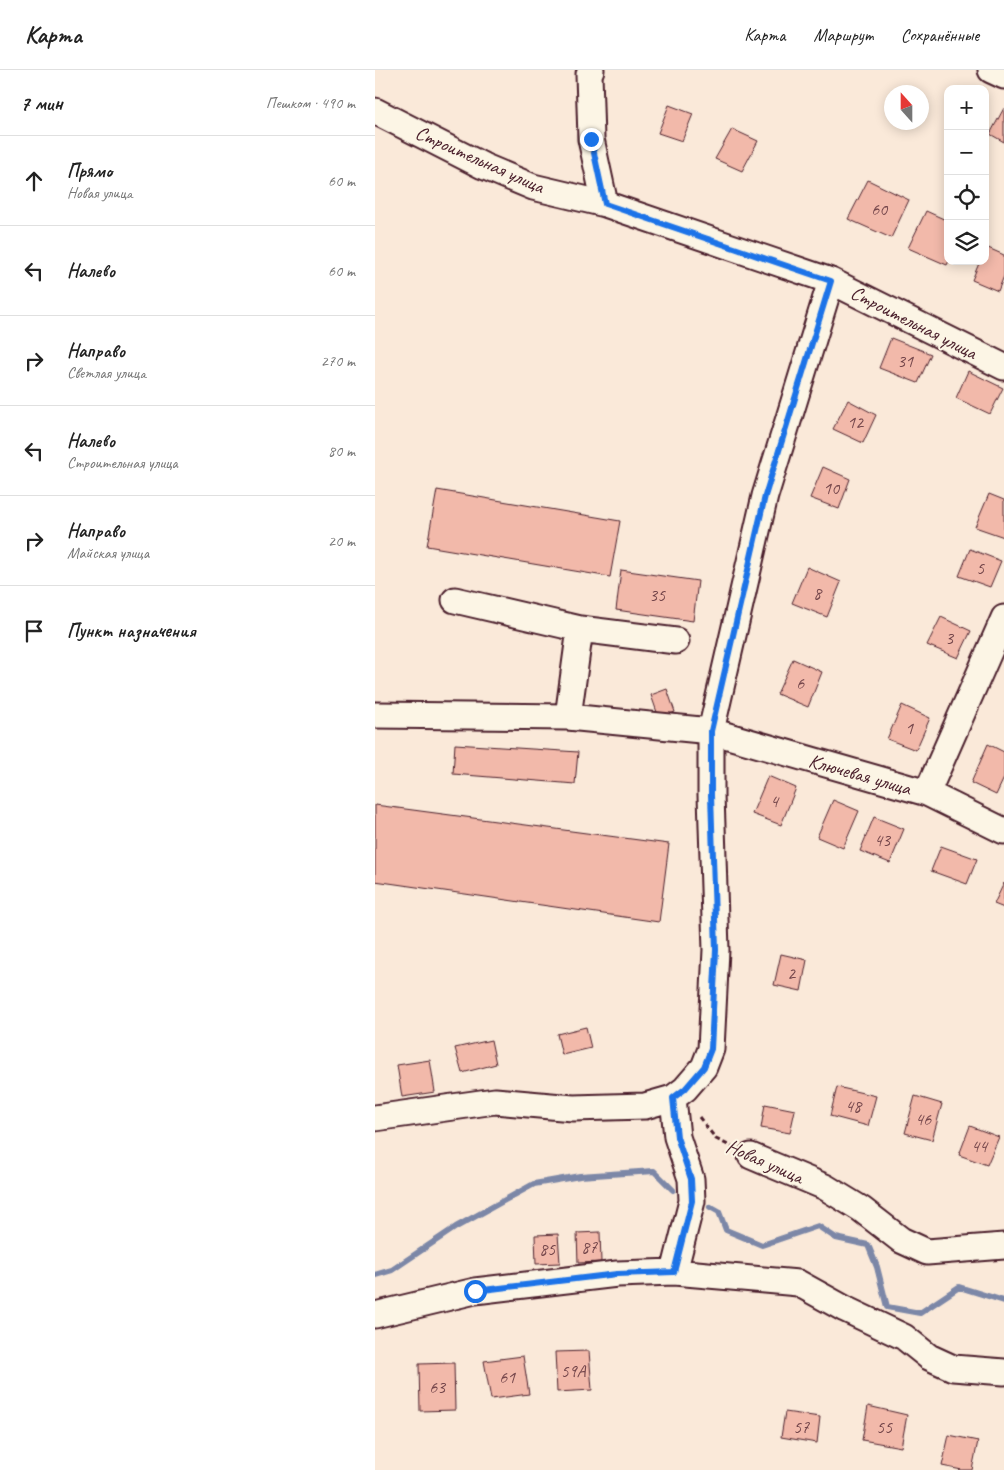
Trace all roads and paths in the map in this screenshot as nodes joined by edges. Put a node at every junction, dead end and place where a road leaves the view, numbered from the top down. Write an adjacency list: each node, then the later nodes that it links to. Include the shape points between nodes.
1 (591, 70): 5 (street, via 591,139)
2 (991, 70): 3 (street)
3 (1004, 76)
4 (375, 111): 5 (street, Строительная улица, via 483,166 533,187)
5 (605, 204): 6 (street, Строительная улица)
6 (831, 281): 7 (street, Строительная улица); 14 (street, via 765,496)
7 (1004, 367)
8 (455, 600): 10 (street)
9 (1004, 618): 15 (street)
10 (580, 629): 11 (street); 13 (street)
11 (676, 641)
12 (375, 715): 13 (street, Ключевая улица)
13 (567, 717): 14 (street, Ключевая улица)
14 (711, 731): 15 (street, Ключевая улица); 17 (street, via 716,950 711,1049 704,1067)
15 (927, 793): 16 (street, Ключевая улица)
16 (1004, 831)
17 (673, 1098): 18 (street, via 645,1106 573,1108 495,1101); 19 (path, Новая улица, via 699,1117 716,1139); 21 (street, via 677,1137 691,1179 692,1201)
18 (375, 1118)
19 (751, 1156): 20 (street, Новая улица, via 825,1187 861,1209 901,1240 927,1252)
20 (1004, 1246)
21 (674, 1272): 22 (street, via 617,1274 475,1291); 23 (street, via 798,1283 905,1337 929,1357 953,1368)
22 (375, 1315)
23 (1001, 1372)

